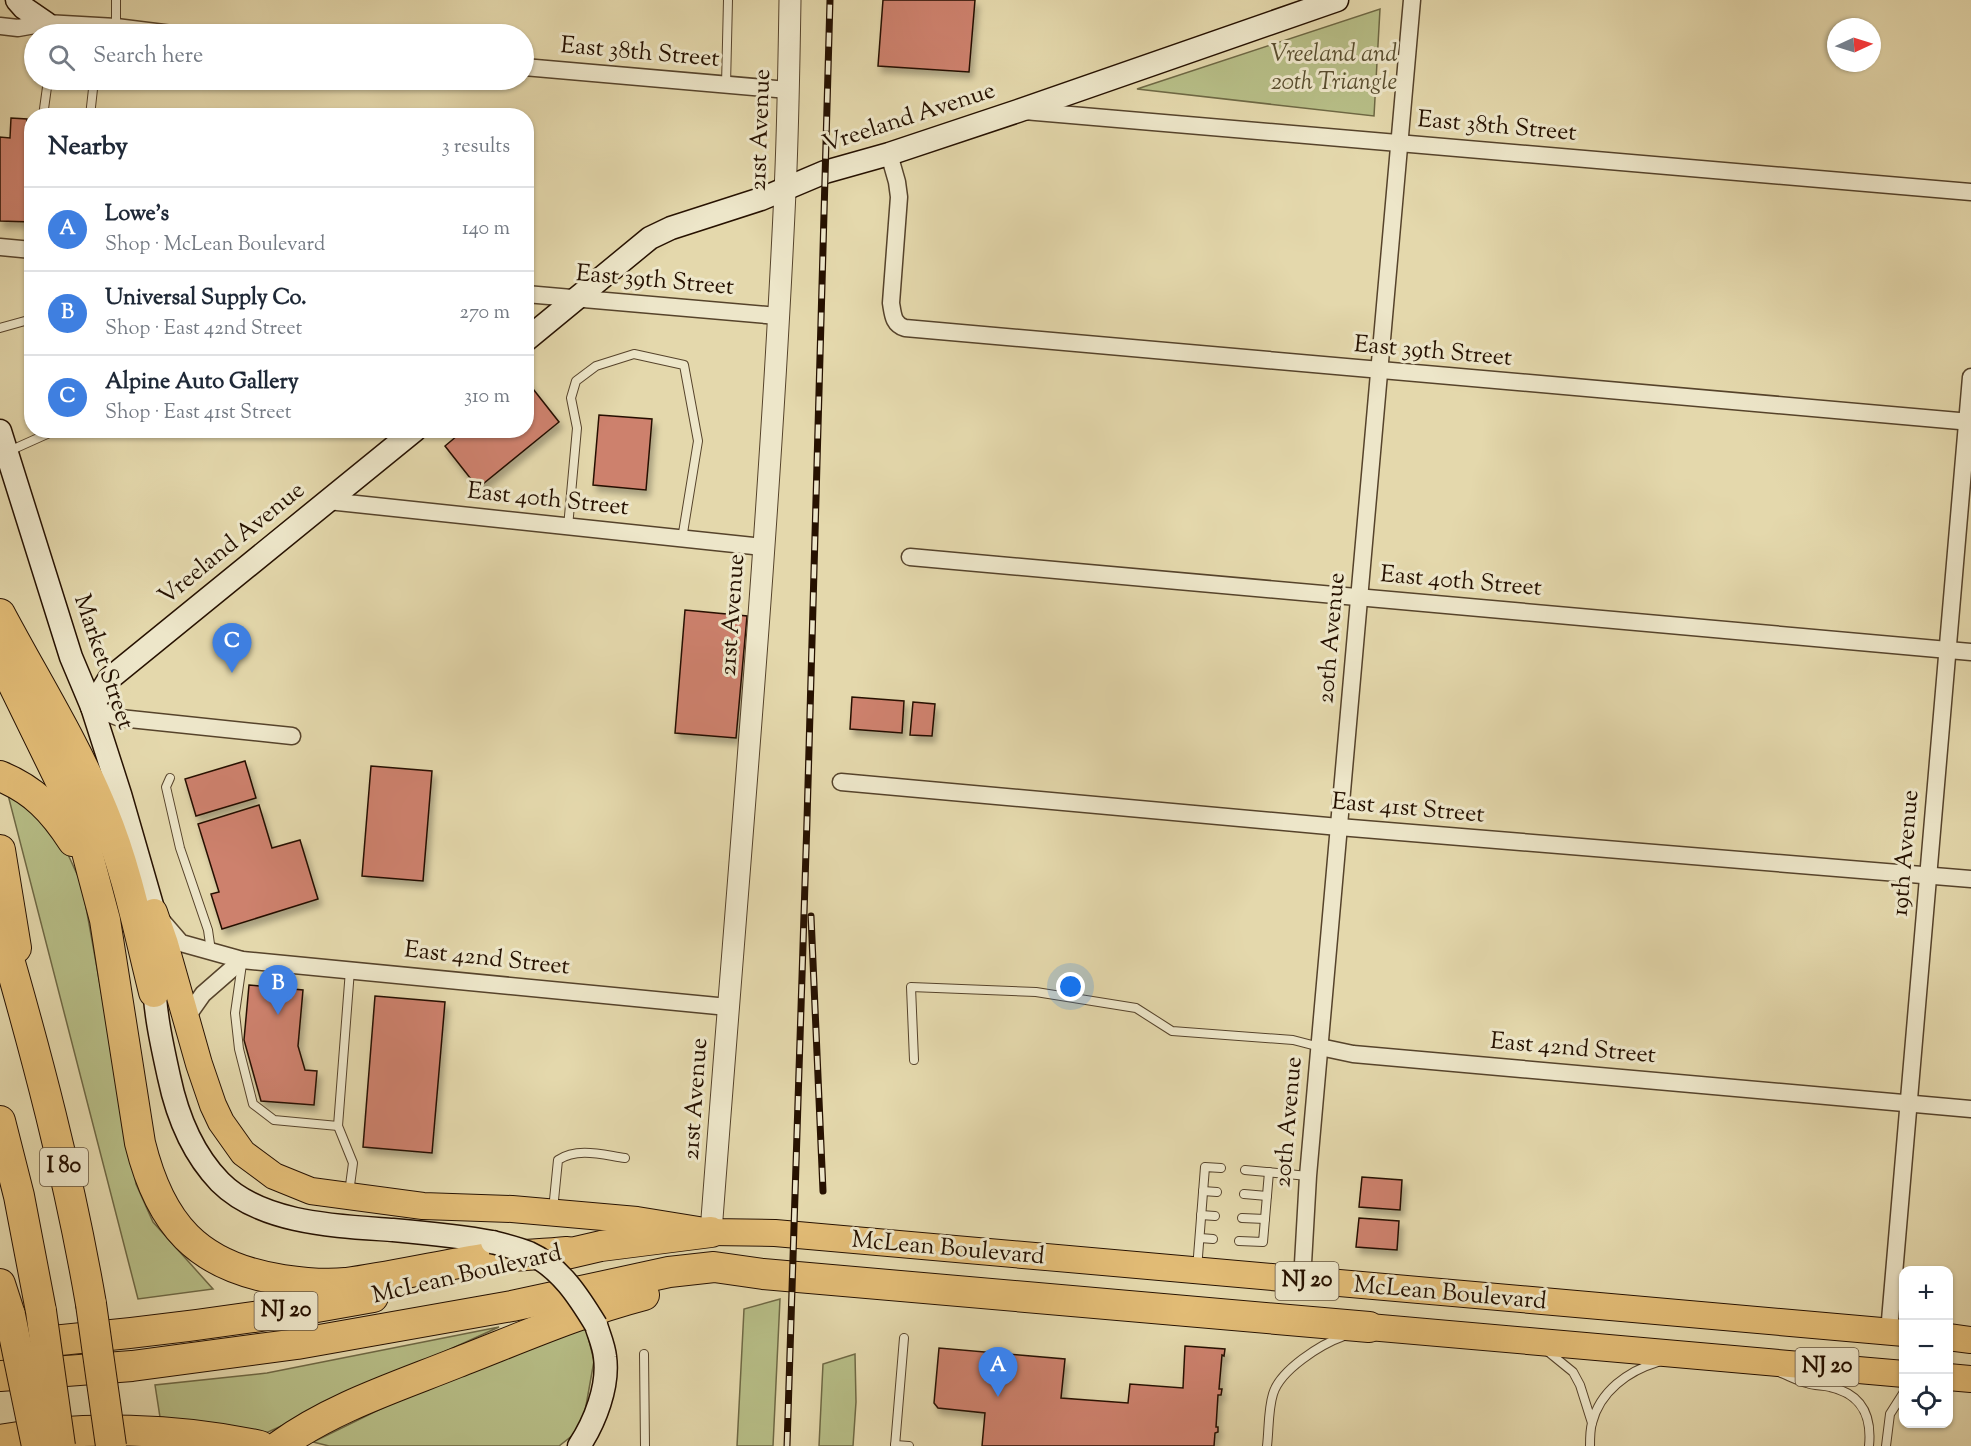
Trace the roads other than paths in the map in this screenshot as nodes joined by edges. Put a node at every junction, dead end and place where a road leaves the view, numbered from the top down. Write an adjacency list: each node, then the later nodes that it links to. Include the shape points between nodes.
1 (17, 0): 7 (main road)
2 (116, 0): 8 (lane)
3 (728, 0): 12 (lane)
4 (790, 0): 15 (street, 21st Avenue)
5 (1336, 0): 18 (main road, Vreeland Avenue)
6 (1412, 0): 19 (street, 20th Avenue)
7 (48, 24)
8 (116, 24)
9 (0, 26): 10 (street)
10 (24, 28)
11 (534, 68): 12 (street, East 38th Street)
12 (726, 85): 15 (street, East 38th Street)
13 (47, 90): 16 (lane)
14 (93, 90): 17 (lane)
15 (788, 90): 21 (street, 21st Avenue)
16 (44, 108)
17 (91, 108)
18 (1018, 111): 19 (street, East 38th Street); 20 (main road, Vreeland Avenue)
19 (1400, 142): 22 (street, East 38th Street); 31 (street, 20th Avenue)
20 (889, 154): 21 (main road, Vreeland Avenue, via 825,172); 31 (street, East 39th Street, via 899,197 891,303 898,326)
21 (785, 189): 26 (main road, Vreeland Avenue, via 650,238); 27 (street, 21st Avenue)
22 (1971, 192)
23 (0, 247): 24 (street)
24 (24, 249)
25 (534, 295): 26 (street, East 39th Street)
26 (578, 298): 27 (street, East 39th Street); 30 (main road, Vreeland Avenue)
27 (778, 316): 40 (street, 21st Avenue)
28 (24, 321): 29 (lane)
29 (0, 328)
30 (534, 334)
31 (1379, 371): 33 (street, East 39th Street); 42 (street, 20th Avenue)
32 (1971, 377): 33 (street, 19th Avenue)
33 (1969, 422): 44 (street, 19th Avenue)
34 (24, 437): 36 (lane)
35 (405, 438): 37 (main road, Vreeland Avenue)
36 (3, 441): 47 (main road, Market Street, via 71,657)
37 (328, 501): 38 (street, East 40th Street); 47 (main road, Vreeland Avenue, via 109,679)
38 (568, 527): 39 (street, East 40th Street); 39 (lane, via 577,428 571,398 576,381 596,366 634,354 684,365 698,441)
39 (682, 539): 40 (street, East 40th Street)
40 (763, 547): 63 (street, 21st Avenue)
41 (910, 557): 42 (street, East 40th Street)
42 (1360, 596): 44 (street, East 40th Street); 52 (street, 20th Avenue)
43 (0, 614): 62 (highway, via 70,742 103,813 119,855)
44 (1947, 650): 45 (street, East 40th Street); 54 (street, 19th Avenue)
45 (1971, 652)
46 (0, 657): 56 (highway, via 64,788)
47 (92, 707): 48 (street, via 120,718); 57 (main road, Market Street)
48 (292, 736)
49 (0, 776): 56 (highway, via 41,799 78,847)
50 (170, 778): 59 (lane, via 166,787 180,848 208,930)
51 (841, 782): 52 (street, East 41st Street)
52 (1339, 827): 54 (street, East 41st Street); 66 (street, 20th Avenue)
53 (0, 850): 65 (highway)
54 (1928, 875): 55 (street, East 41st Street); 68 (street, 19th Avenue)
55 (1971, 879)
56 (96, 886): 91 (highway, via 148,1175 184,1236 236,1269 302,1283 344,1283 481,1260)
57 (154, 912): 59 (street, East 42nd Street, via 182,943); 62 (main road, Market Street); 64 (main road)
58 (0, 928): 65 (highway, I 80)
59 (211, 952): 60 (street, East 42nd Street)
60 (242, 960): 61 (street, East 42nd Street); 64 (street, via 203,994); 71 (lane, via 235,1013 239,1049 253,1104 274,1120)
61 (350, 970): 63 (street, East 42nd Street); 71 (lane)
62 (154, 992): 121 (main road, Market Street, bridge, via 173,1095 183,1126 201,1157 235,1193 285,1216 323,1224 492,1242 530,1254 557,1272 579,1296 596,1325 605,1358 602,1397 591,1429)
63 (728, 1007): 87 (street, 21st Avenue)
64 (186, 1018): 80 (main road, via 213,1105 243,1153 291,1185)
65 (30, 1031): 118 (highway, I 80, bridge, via 71,1196)
66 (1320, 1047): 67 (lane, East 42nd Street, via 1293,1040 1172,1031 1136,1008 1036,992 911,987); 68 (street, East 42nd Street, via 1353,1054); 76 (street, 20th Avenue)
67 (914, 1060)
68 (1908, 1103): 69 (street, East 42nd Street); 97 (street, 19th Avenue)
69 (1971, 1108)
70 (0, 1121): 114 (highway, I 80, bridge)
71 (338, 1126): 80 (lane, via 353,1163)
72 (625, 1158): 82 (lane, via 576,1152 558,1160)
73 (1221, 1168): 77 (lane, via 1205,1167)
74 (1245, 1170): 75 (lane)
75 (1269, 1172): 76 (lane); 81 (lane)
76 (1308, 1176): 94 (street, 20th Avenue)
77 (1203, 1191): 78 (lane); 83 (lane)
78 (1217, 1192)
79 (1244, 1194): 81 (lane)
80 (349, 1196): 82 (main road, via 423,1206)
81 (1267, 1196): 86 (lane)
82 (552, 1213): 87 (main road, via 637,1220)
83 (1201, 1215): 84 (lane); 88 (lane)
84 (1215, 1216)
85 (1242, 1218): 86 (lane)
86 (1265, 1219): 90 (lane, via 1263,1242)
87 (711, 1232): 91 (highway, McLean Boulevard / NJ 20); 92 (main road, McLean Boulevard / NJ 20, via 775,1233)
88 (1200, 1238): 89 (lane); 92 (lane)
89 (1213, 1239)
90 (1239, 1240)
91 (567, 1252): 102 (highway, McLean Boulevard / NJ 20, via 502,1271 318,1307 112,1336)
92 (1197, 1272): 94 (main road, McLean Boulevard / NJ 20)
93 (763, 1274): 96 (highway, McLean Boulevard / NJ 20); 106 (highway, McLean Boulevard / NJ 20, via 714,1267 669,1272 364,1333); 115 (highway, via 696,1281 575,1316 386,1391)
94 (1302, 1281): 97 (main road, McLean Boulevard / NJ 20)
95 (0, 1284): 117 (highway, bridge)
96 (1369, 1327): 101 (main road, McLean Boulevard / NJ 20); 125 (lane, via 1331,1340 1285,1374 1273,1394)
97 (1896, 1333)
98 (904, 1338): 123 (lane)
99 (1953, 1338): 100 (main road)
100 (1971, 1340)
101 (1536, 1342): 104 (main road, McLean Boulevard / NJ 20); 113 (lane, via 1573,1372)
102 (0, 1345)
103 (644, 1354): 122 (lane)
104 (1681, 1355): 105 (main road, McLean Boulevard / NJ 20); 113 (lane, via 1629,1373 1602,1399)
105 (1750, 1361): 107 (main road, McLean Boulevard / NJ 20); 127 (lane, via 1808,1384 1848,1394 1863,1407 1871,1428)
106 (132, 1366): 108 (highway, McLean Boulevard / NJ 20); 111 (highway)
107 (1899, 1374)
108 (0, 1376)
109 (1953, 1377): 110 (main road)
110 (1971, 1379)
111 (0, 1395)
112 (1899, 1400): 128 (lane, via 1890,1414)
113 (1592, 1423): 126 (lane)
114 (70, 1439): 116 (highway); 119 (highway); 120 (highway, via 175,1433)
115 (289, 1439)
116 (0, 1440)
117 (38, 1446)
118 (111, 1446)
119 (124, 1446)
120 (260, 1446)
121 (579, 1446)
122 (645, 1446)
123 (895, 1446): 124 (lane)
124 (909, 1446)
125 (1268, 1446)
126 (1590, 1446)
127 (1869, 1446)
128 (1886, 1446)

